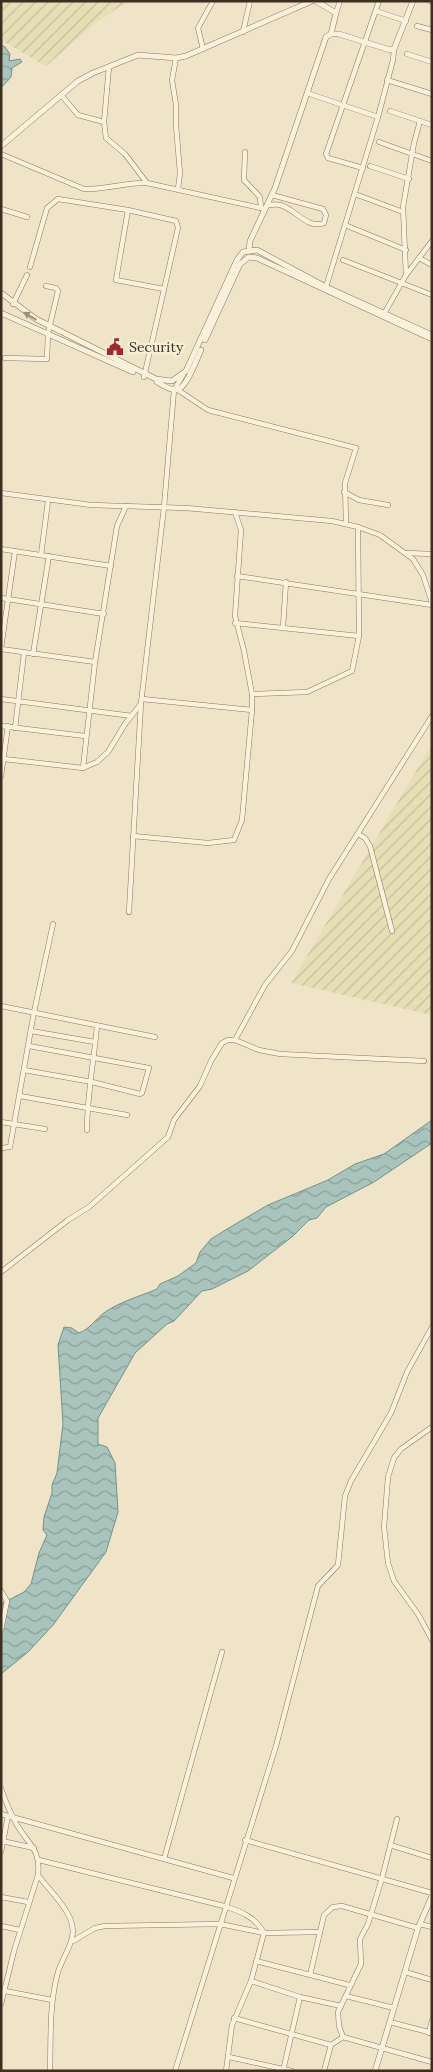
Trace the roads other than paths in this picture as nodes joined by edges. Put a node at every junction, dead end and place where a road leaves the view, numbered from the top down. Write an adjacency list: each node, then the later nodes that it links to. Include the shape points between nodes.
1 (213, 1): 16 (street, via 198,28)
2 (250, 1): 13 (street)
3 (312, 1): 13 (street)
4 (340, 1): 9 (street)
5 (379, 1): 8 (street)
6 (413, 1): 10 (street)
7 (319, 2): 9 (street)
8 (376, 11): 10 (street); 15 (street)
9 (336, 13): 14 (street)
10 (406, 21): 17 (street)
11 (417, 26): 12 (street)
12 (432, 30)
13 (243, 32): 16 (street)
14 (331, 34): 15 (street); 23 (street, via 325,40)
15 (366, 42): 17 (street); 26 (street)
16 (203, 49): 19 (street)
17 (394, 49): 22 (street)
18 (407, 54): 20 (street)
19 (176, 58): 21 (street, via 138,55); 42 (street, via 172,80 176,105)
20 (432, 62)
21 (109, 66): 25 (street); 30 (street)
22 (387, 80): 24 (street); 28 (street)
23 (307, 93): 26 (street); 44 (street)
24 (432, 94)
25 (61, 95): 30 (street, via 78,114); 33 (street)
26 (343, 107): 28 (street); 39 (street, via 326,156)
27 (390, 111): 29 (street)
28 (378, 117): 39 (street)
29 (420, 121): 31 (street); 36 (street)
30 (104, 122): 41 (street, via 106,138 125,154)
31 (432, 125)
32 (380, 142): 36 (street)
33 (1, 146)
34 (245, 152): 46 (street, via 244,180 260,198)
35 (1, 154): 41 (street, via 84,189)
36 (412, 154): 37 (street); 40 (street)
37 (432, 161)
38 (370, 166): 40 (street)
39 (363, 168): 43 (street)
40 (408, 179): 48 (street)
41 (147, 183): 42 (street)
42 (178, 189): 46 (street)
43 (355, 194): 48 (street); 50 (street)
44 (272, 195): 46 (street); 46 (street, via 324,209 324,223 303,220 280,205)
45 (1, 208): 49 (street)
46 (264, 208): 51 (street)
47 (128, 210): 60 (street, via 64,199 53,201 46,208); 66 (street, via 174,220 178,224); 66 (street, via 116,280)
48 (403, 212): 54 (street)
49 (28, 217)
50 (345, 224): 54 (street); 65 (street)
51 (252, 237): 53 (street); 55 (street)
52 (432, 241): 57 (street)
53 (249, 250): 55 (street); 56 (street); 73 (street, via 237,260)
54 (406, 250): 61 (street)
55 (262, 253): 65 (street)
56 (249, 256): 70 (street); 73 (street, via 240,264)
57 (419, 258): 59 (street); 61 (street)
58 (343, 260): 63 (street)
59 (432, 265)
60 (30, 267)
61 (406, 274): 63 (street)
62 (27, 275): 69 (street)
63 (401, 283): 68 (street); 72 (street)
64 (46, 286): 74 (street, via 58,289)
65 (326, 287): 70 (street)
66 (164, 289): 80 (street)
67 (1, 293): 69 (street)
68 (432, 296)
69 (13, 304): 74 (street, one-way to 69)
70 (368, 308): 72 (street); 77 (street)
71 (1, 313): 75 (street)
72 (384, 314): 76 (street)
73 (214, 315): 81 (street); 82 (street, via 185,384)
74 (50, 327): 75 (street); 78 (street)
75 (48, 333): 78 (street); 79 (street, via 46,360)
76 (432, 335)
77 (432, 340)
78 (100, 354): 80 (street)
79 (5, 358)
80 (144, 375): 81 (street, via 168,382); 82 (street)
81 (183, 375): 82 (street)
82 (176, 390): 83 (street, via 208,410 356,448 346,475); 88 (street)
83 (344, 492): 86 (street, via 359,500); 90 (street)
84 (1, 493): 85 (street)
85 (48, 501): 87 (street); 96 (street)
86 (388, 505)
87 (126, 506): 88 (street); 98 (street, via 117,526)
88 (164, 507): 89 (street); 117 (street)
89 (235, 512): 90 (street); 99 (street, via 241,530)
90 (346, 524): 91 (street)
91 (358, 527): 94 (street, via 380,535); 101 (street)
92 (1, 549): 93 (street)
93 (15, 551): 96 (street); 103 (street)
94 (406, 553): 95 (street); 104 (street, via 420,569)
95 (432, 554)
96 (41, 555): 97 (street)
97 (49, 556): 98 (street); 105 (street)
98 (111, 566): 106 (street)
99 (237, 576): 100 (street); 107 (street)
100 (286, 582): 101 (street); 108 (street)
101 (360, 594): 104 (street); 109 (street)
102 (1, 598): 103 (street)
103 (8, 599): 105 (street); 110 (street)
104 (432, 604)
105 (41, 605): 106 (street); 112 (street)
106 (104, 614): 113 (street)
107 (235, 623): 108 (street); 114 (street)
108 (283, 627): 109 (street)
109 (359, 636): 114 (street, via 350,672 307,692)
110 (1, 648): 111 (street)
111 (24, 653): 112 (street); 116 (street)
112 (33, 654): 113 (street)
113 (96, 662): 118 (street)
114 (252, 694): 119 (street)
115 (1, 699): 116 (street)
116 (18, 702): 118 (street); 124 (street)
117 (142, 702): 119 (street); 120 (street); 130 (street)
118 (89, 710): 120 (street); 125 (street)
119 (252, 710): 130 (street, via 242,820 234,840 208,843)
120 (132, 716): 127 (street, via 108,752)
121 (432, 716): 129 (street)
122 (1, 726): 123 (street)
123 (8, 726): 124 (street); 126 (street)
124 (16, 728): 125 (street)
125 (85, 736): 127 (street)
126 (4, 759): 127 (street); 128 (street)
127 (83, 768)
128 (1, 776)
129 (358, 834): 133 (street, via 370,846); 139 (street, via 317,898 292,951 266,985)
130 (133, 836): 131 (street)
131 (129, 912)
132 (53, 924): 135 (street)
133 (392, 932)
134 (1, 1006): 135 (street)
135 (34, 1012): 136 (street); 137 (street)
136 (97, 1026): 138 (street); 140 (street)
137 (31, 1031): 140 (street); 141 (street)
138 (155, 1037)
139 (235, 1040): 143 (street, via 280,1054); 154 (street, via 222,1043 200,1086 174,1120 168,1137 89,1207)
140 (95, 1042): 142 (street)
141 (29, 1046): 142 (street); 144 (street)
142 (95, 1057): 145 (street); 145 (street, via 149,1068 141,1094)
143 (424, 1061)
144 (24, 1070): 145 (street); 146 (street)
145 (92, 1082): 147 (street)
146 (20, 1096): 147 (street); 150 (street)
147 (87, 1106): 148 (street); 152 (street)
148 (127, 1114)
149 (1, 1122): 150 (street)
150 (15, 1124): 151 (street); 153 (street, via 10,1147)
151 (45, 1129)
152 (87, 1130)
153 (1, 1148)
154 (1, 1272)
155 (432, 1327): 165 (street, via 345,1496 338,1565 318,1586 276,1746)
156 (432, 1428): 159 (street, via 401,1449 390,1469 384,1526 388,1563 394,1581)
157 (1, 1591): 158 (street, via 7,1601)
158 (1, 1630)
159 (432, 1640)
160 (222, 1652): 171 (street)
161 (1, 1788): 163 (street)
162 (1, 1814): 163 (street)
163 (11, 1817): 166 (street); 168 (street); 171 (street)
164 (397, 1819): 167 (street)
165 (245, 1840): 174 (street); 175 (street)
166 (2, 1841): 168 (street); 169 (street)
167 (390, 1845): 170 (street); 175 (street)
168 (34, 1848): 172 (street)
169 (1, 1852)
170 (432, 1858)
171 (164, 1859): 174 (street)
172 (40, 1860): 173 (street); 179 (street)
173 (38, 1875): 178 (street); 188 (street, via 70,1918)
174 (233, 1878): 179 (street)
175 (382, 1878): 176 (street); 180 (street)
176 (432, 1896): 183 (street)
177 (1, 1897): 178 (street)
178 (28, 1902): 185 (street)
179 (224, 1906): 181 (street); 187 (street, via 253,1918)
180 (371, 1914): 183 (street); 186 (street, via 342,1906 333,1907 324,1915); 196 (street, via 359,1945 362,1960)
181 (220, 1924): 187 (street); 188 (street, via 105,1926); 216 (street)
182 (1, 1926): 185 (street)
183 (419, 1926): 184 (street); 190 (street)
184 (432, 1927)
185 (20, 1930): 195 (street)
186 (320, 1932): 187 (street); 191 (street)
187 (264, 1933): 189 (street)
188 (73, 1941): 200 (street, via 65,1952)
189 (256, 1961): 191 (street); 194 (street)
190 (405, 1972): 192 (street); 203 (street)
191 (310, 1975): 196 (street)
192 (432, 1980)
193 (1, 1981): 195 (street)
194 (251, 1981): 199 (street); 204 (street)
195 (7, 1982): 197 (street)
196 (350, 1985): 198 (street)
197 (5, 1991): 200 (street); 201 (street)
198 (346, 1996): 202 (street); 203 (street)
199 (300, 1997): 202 (street); 207 (street)
200 (52, 2000): 215 (street)
201 (1, 2004)
202 (340, 2006): 209 (street, via 338,2018)
203 (394, 2008): 206 (street)
204 (234, 2018): 207 (street); 212 (street)
205 (432, 2020): 208 (street)
206 (390, 2022): 208 (street); 211 (street)
207 (291, 2032): 210 (street); 214 (street)
208 (430, 2033)
209 (343, 2037): 210 (street); 211 (street)
210 (331, 2045): 219 (street)
211 (383, 2047): 213 (street); 220 (street)
212 (229, 2057): 214 (street); 217 (street)
213 (432, 2062)
214 (284, 2070): 218 (street)
215 (50, 2071)
216 (175, 2071)
217 (226, 2071)
218 (292, 2071)
219 (324, 2071)
220 (376, 2071)

